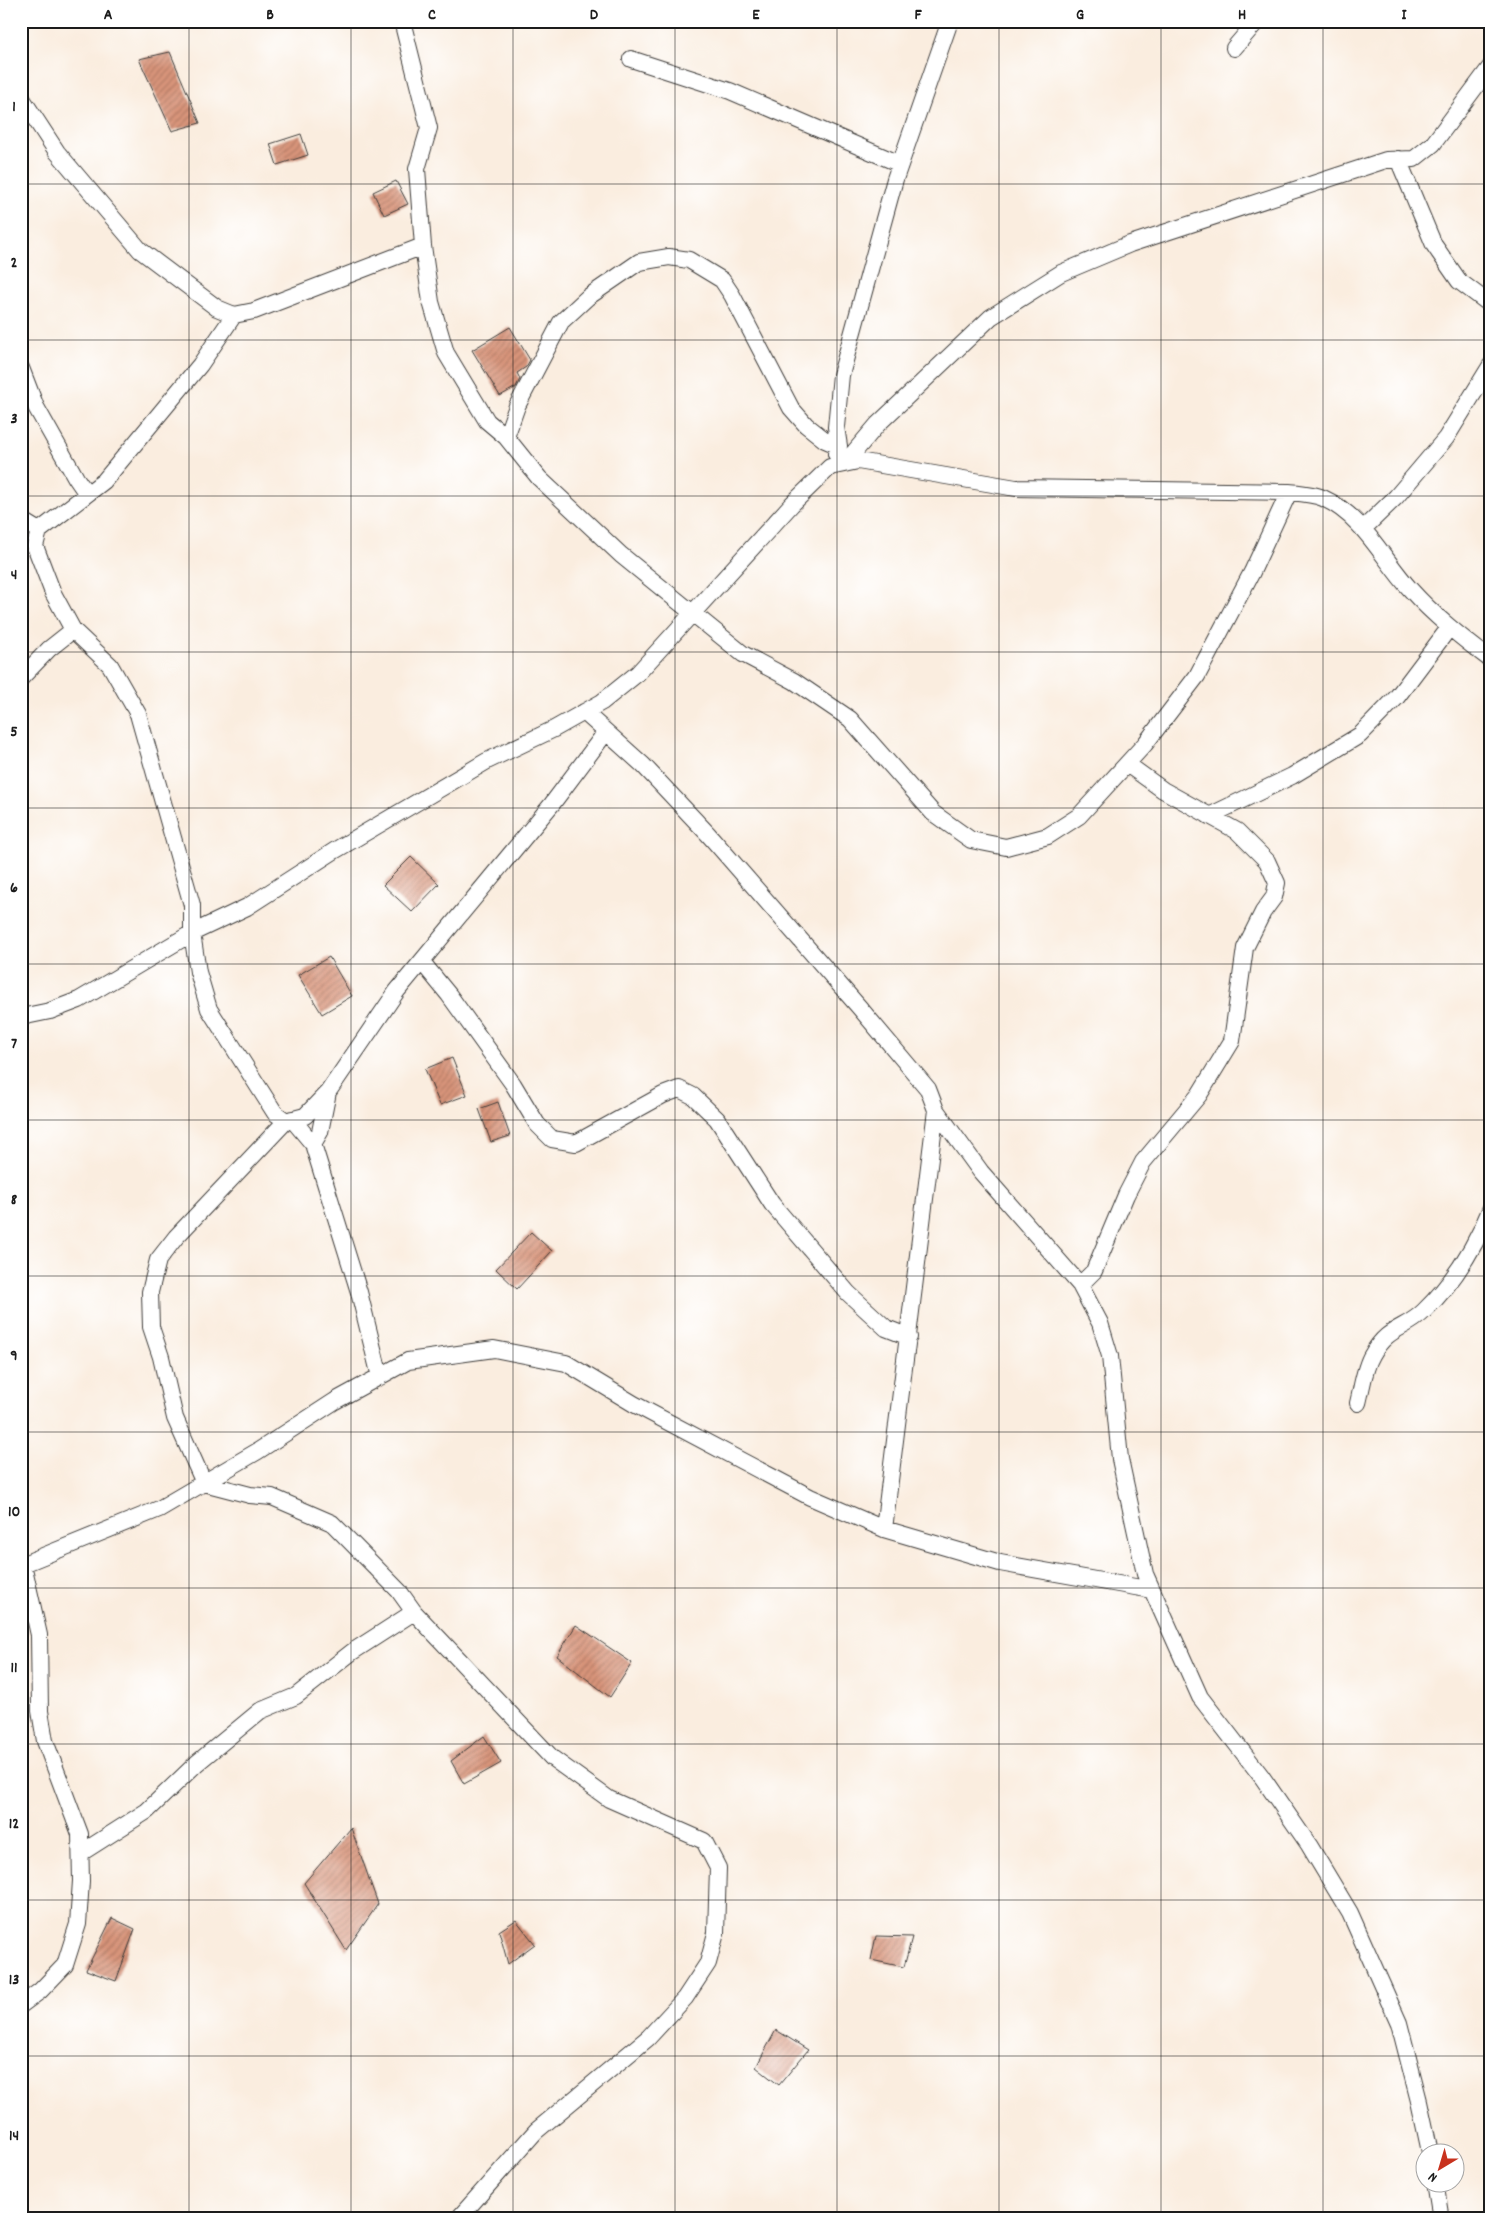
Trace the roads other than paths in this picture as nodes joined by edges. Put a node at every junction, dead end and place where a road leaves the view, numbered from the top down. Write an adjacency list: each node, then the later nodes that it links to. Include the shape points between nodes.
1 (402, 21): 10 (street, via 430,128 417,169)
2 (950, 21): 9 (street)
3 (1258, 21): 4 (street)
4 (1234, 48)
5 (631, 59): 9 (street, via 738,94)
6 (1491, 66): 8 (street, via 1433,144 1414,158)
7 (21, 98): 12 (street, via 57,152 140,250 217,308)
8 (1398, 159): 11 (street, via 1434,245 1460,281); 17 (street, via 1386,160 1130,244 1061,272 991,318)
9 (900, 164): 16 (street, via 841,375 836,427)
10 (423, 246): 12 (street, via 254,311); 15 (street, via 431,302 446,353 487,421)
11 (1491, 305)
12 (234, 315): 19 (street, via 194,372 104,481)
13 (1491, 365): 21 (street, via 1446,438 1396,497)
14 (21, 368): 19 (street, via 36,407)
15 (506, 437): 16 (street, via 518,406 561,322 588,298 639,262 668,257 690,260 722,280 791,408 806,425); 23 (street, via 539,478 600,536)
16 (838, 446): 17 (street)
17 (837, 466): 18 (street, via 858,462 1016,488); 23 (street, via 792,504)
18 (1289, 492): 21 (street, via 1322,498); 30 (street, via 1252,572 1197,676)
19 (87, 494): 22 (street)
20 (21, 520): 22 (street)
21 (1364, 528): 24 (street, via 1410,588)
22 (39, 531): 25 (street, via 35,546 53,593)
23 (694, 614): 28 (street, via 638,672 602,702); 30 (street, via 743,654 794,681 850,719 933,813 971,840 1006,847 1048,836 1079,816)
24 (1449, 628): 26 (street); 31 (street, via 1397,697 1360,735 1292,776)
25 (73, 630): 27 (street, via 49,648); 32 (street, via 110,665 138,714 192,905)
26 (1491, 660)
27 (21, 678)
28 (584, 712): 29 (street); 32 (street, via 487,761 334,851 247,907)
29 (606, 732): 33 (street, via 552,804); 36 (street, via 643,765 708,834 928,1089)
30 (1127, 764): 31 (street, via 1163,790)
31 (1209, 816): 40 (street, via 1237,832 1267,861 1277,883 1274,897 1245,948 1232,1041 1199,1095 1144,1162 1126,1195 1094,1271)
32 (192, 933): 34 (street, via 79,1000); 37 (street, via 198,972 209,1009 275,1113)
33 (422, 962): 35 (street, via 397,991); 41 (street, via 502,1069 537,1124 552,1139 576,1143 663,1095 679,1089 693,1096 717,1119 772,1204 848,1293 886,1328)
34 (21, 1017)
35 (328, 1092): 37 (street, via 305,1116); 38 (street, via 320,1132)
36 (936, 1110): 40 (street, via 981,1172); 41 (street)
37 (289, 1120): 38 (street); 44 (street, via 170,1244 158,1260 150,1292 151,1327 162,1356 175,1418)
38 (313, 1144): 42 (street, via 359,1292)
39 (1491, 1208): 43 (street, via 1455,1275 1423,1312 1386,1335 1371,1356)
40 (1080, 1285): 47 (street, via 1100,1322 1110,1356 1120,1459 1135,1537)
41 (909, 1337): 45 (street)
42 (380, 1377): 44 (street, via 335,1401); 45 (street, via 408,1361 494,1349 566,1363 634,1404 810,1497)
43 (1358, 1403)
44 (204, 1483): 46 (street, via 159,1509); 48 (street, via 272,1497 332,1524 399,1591)
45 (884, 1529): 47 (street, via 1000,1564)
46 (22, 1565): 49 (street, via 40,1636 40,1711 45,1741 80,1834)
47 (1152, 1590): 51 (street, via 1200,1697 1262,1777 1309,1845 1350,1913 1399,2023)
48 (414, 1612): 49 (street, via 352,1652 296,1696 260,1711 197,1763 147,1811); 53 (street, via 552,1758 609,1799 704,1841 718,1868 716,1933 708,1963 685,1998 648,2038 536,2131)
49 (81, 1853): 50 (street, via 78,1924 65,1965 40,1991)
50 (21, 2004)
51 (1428, 2142)
52 (1437, 2192): 54 (street)
53 (458, 2219)
54 (1441, 2219)

